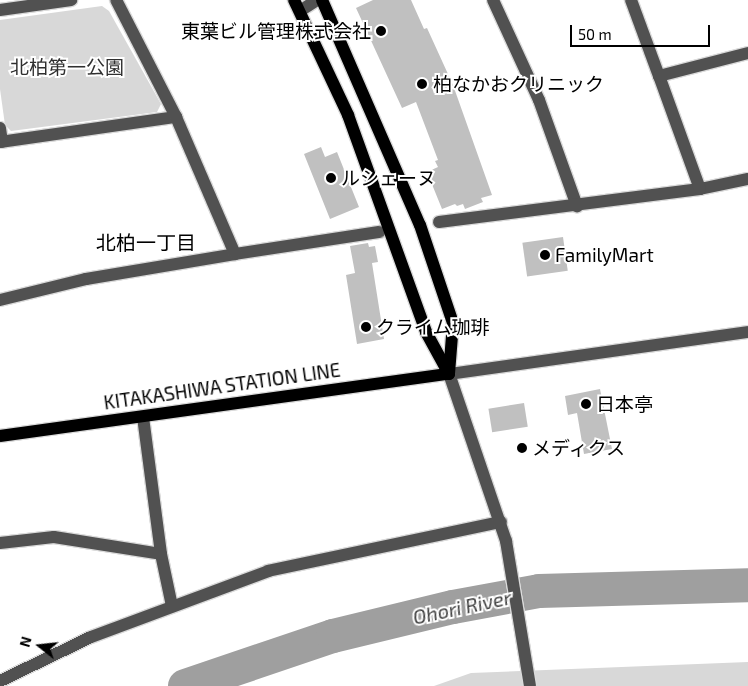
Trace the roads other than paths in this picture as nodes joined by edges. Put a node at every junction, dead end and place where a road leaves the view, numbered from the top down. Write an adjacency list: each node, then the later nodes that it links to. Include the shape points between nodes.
1 (71, 0): 8 (street)
2 (116, 0): 11 (street)
3 (317, 0): 7 (street)
4 (322, 0): 22 (main road, via 416,216 447,306 453,324)
5 (493, 0): 16 (street, via 538,100)
6 (631, 0): 10 (street)
7 (297, 5): 22 (main road, via 348,115 426,332)
8 (0, 10)
9 (748, 53): 10 (street)
10 (659, 76): 15 (street)
11 (176, 117): 13 (street); 19 (street)
12 (0, 128): 13 (street)
13 (1, 142)
14 (748, 179): 15 (street)
15 (700, 189): 16 (street)
16 (577, 206): 17 (street)
17 (439, 222)
18 (379, 232): 19 (street)
19 (236, 254): 20 (street, via 86,279)
20 (0, 300)
21 (748, 332): 22 (street)
22 (448, 374): 23 (main road, KITAKASHIWA STATION LINE); 25 (street)
23 (143, 417): 24 (main road, KITAKASHIWA STATION LINE); 27 (street)
24 (0, 436)
25 (501, 522): 28 (street, via 268,571); 30 (street)
26 (0, 543): 27 (street, via 54,537)
27 (161, 554): 28 (street)
28 (172, 606): 29 (street, via 91,636)
29 (0, 681)
30 (530, 686)

